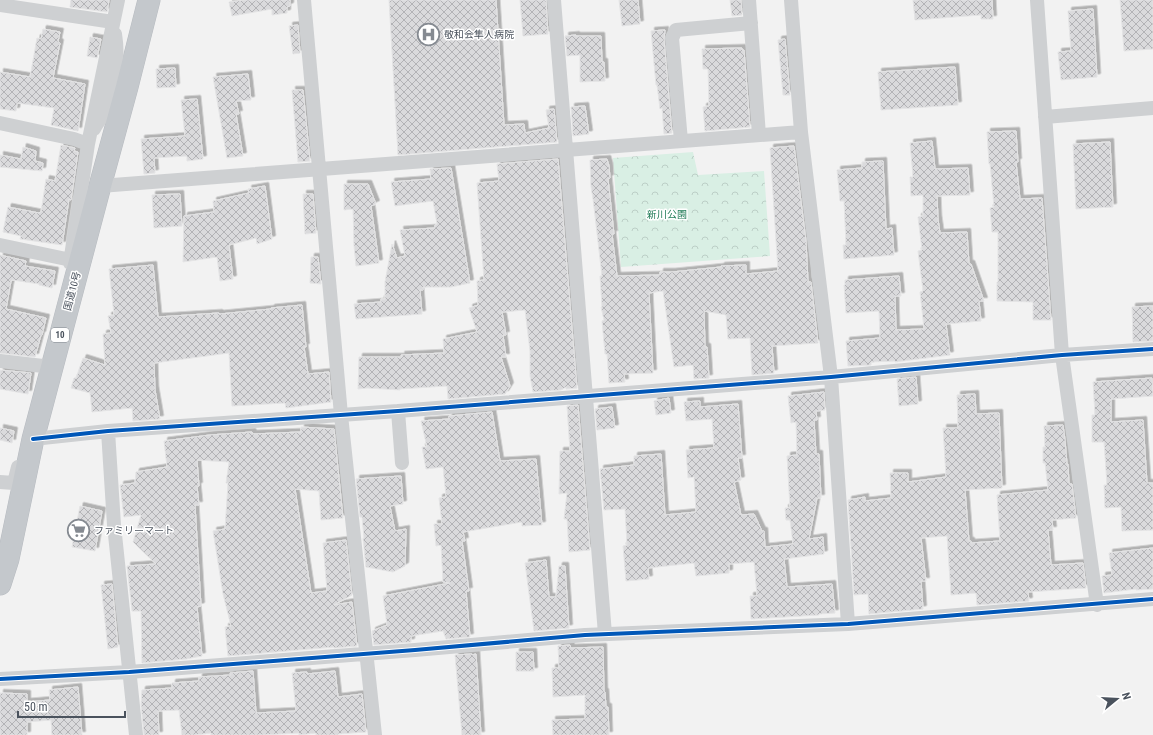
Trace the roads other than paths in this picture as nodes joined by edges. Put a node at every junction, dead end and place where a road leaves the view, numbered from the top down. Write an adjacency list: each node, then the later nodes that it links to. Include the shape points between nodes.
1 (118, 0): 9 (street)
2 (149, 0): 11 (highway, 国道10号 / 10)
3 (304, 0): 20 (street)
4 (554, 0): 19 (street)
5 (749, 0): 10 (street)
6 (791, 0): 15 (street)
7 (1036, 0): 13 (street)
8 (0, 5): 9 (street)
9 (113, 22): 11 (street); 18 (street)
10 (751, 23): 16 (street); 17 (street, via 676,30 672,38)
11 (121, 85): 18 (street, via 96,125); 21 (highway, 国道10号 / 10)
12 (1153, 108): 13 (street)
13 (1045, 116): 25 (street)
14 (0, 123): 18 (street)
15 (801, 132): 16 (street); 28 (street)
16 (759, 135): 17 (street)
17 (681, 141): 19 (street)
18 (88, 144): 23 (street)
19 (566, 150): 20 (street); 29 (street)
20 (319, 169): 21 (street); 31 (street)
21 (100, 186): 33 (highway, 国道10号 / 10)
22 (0, 245): 23 (street)
23 (71, 260): 27 (street)
24 (1153, 349): 25 (street)
25 (1062, 355): 28 (street); 38 (street)
26 (0, 361): 27 (street)
27 (43, 366): 35 (street, via 14,483)
28 (831, 377): 29 (street); 39 (street)
29 (586, 396): 30 (street); 40 (street)
30 (398, 411): 31 (street); 34 (street)
31 (341, 415): 32 (street); 41 (street)
32 (108, 431): 33 (street); 42 (street, via 114,525)
33 (33, 439): 36 (highway, 国道10号 / 10, via 8,559)
34 (402, 463)
35 (0, 482)
36 (0, 584)
37 (1153, 599): 38 (street)
38 (1097, 604): 39 (street)
39 (848, 624): 40 (street)
40 (605, 634): 41 (street)
41 (366, 653): 42 (street); 45 (street)
42 (129, 672): 43 (street); 44 (street)
43 (0, 679)
44 (136, 735)
45 (375, 735)

